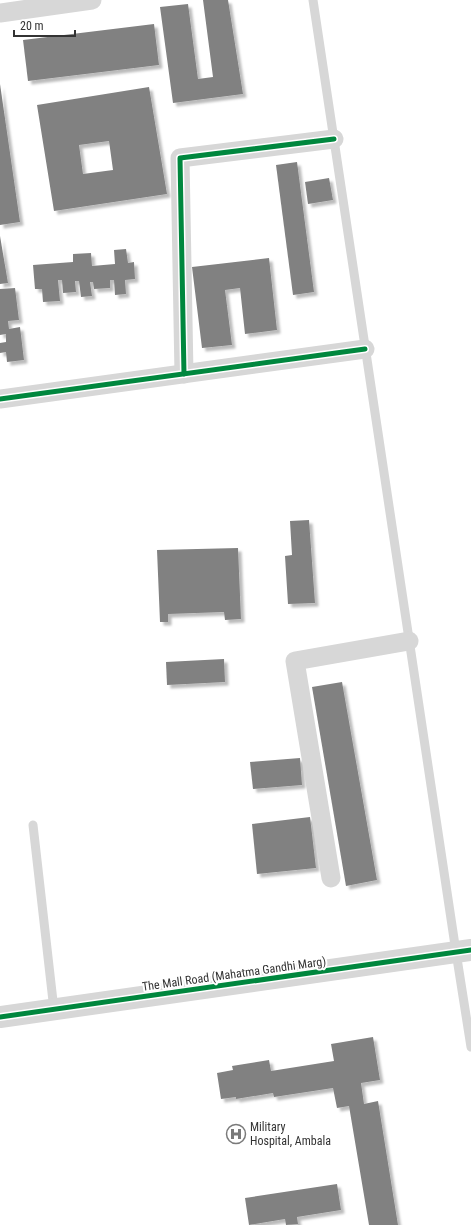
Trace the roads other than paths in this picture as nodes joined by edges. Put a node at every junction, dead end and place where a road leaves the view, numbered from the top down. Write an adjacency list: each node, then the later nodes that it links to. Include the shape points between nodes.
1 (92, 0): 3 (street)
2 (313, 0): 4 (lane)
3 (0, 12)
4 (334, 139): 5 (lane); 6 (street, via 180,158)
5 (365, 349): 6 (street); 8 (lane)
6 (184, 374): 7 (street)
7 (0, 399)
8 (409, 641): 10 (street, via 295,662); 11 (lane)
9 (33, 825): 12 (lane)
10 (331, 878)
11 (463, 951): 12 (street, The Mall Road (Mahatma Gandhi Marg)); 14 (lane)
12 (54, 1010): 13 (street, The Mall Road (Mahatma Gandhi Marg))
13 (0, 1017)
14 (471, 1047)

